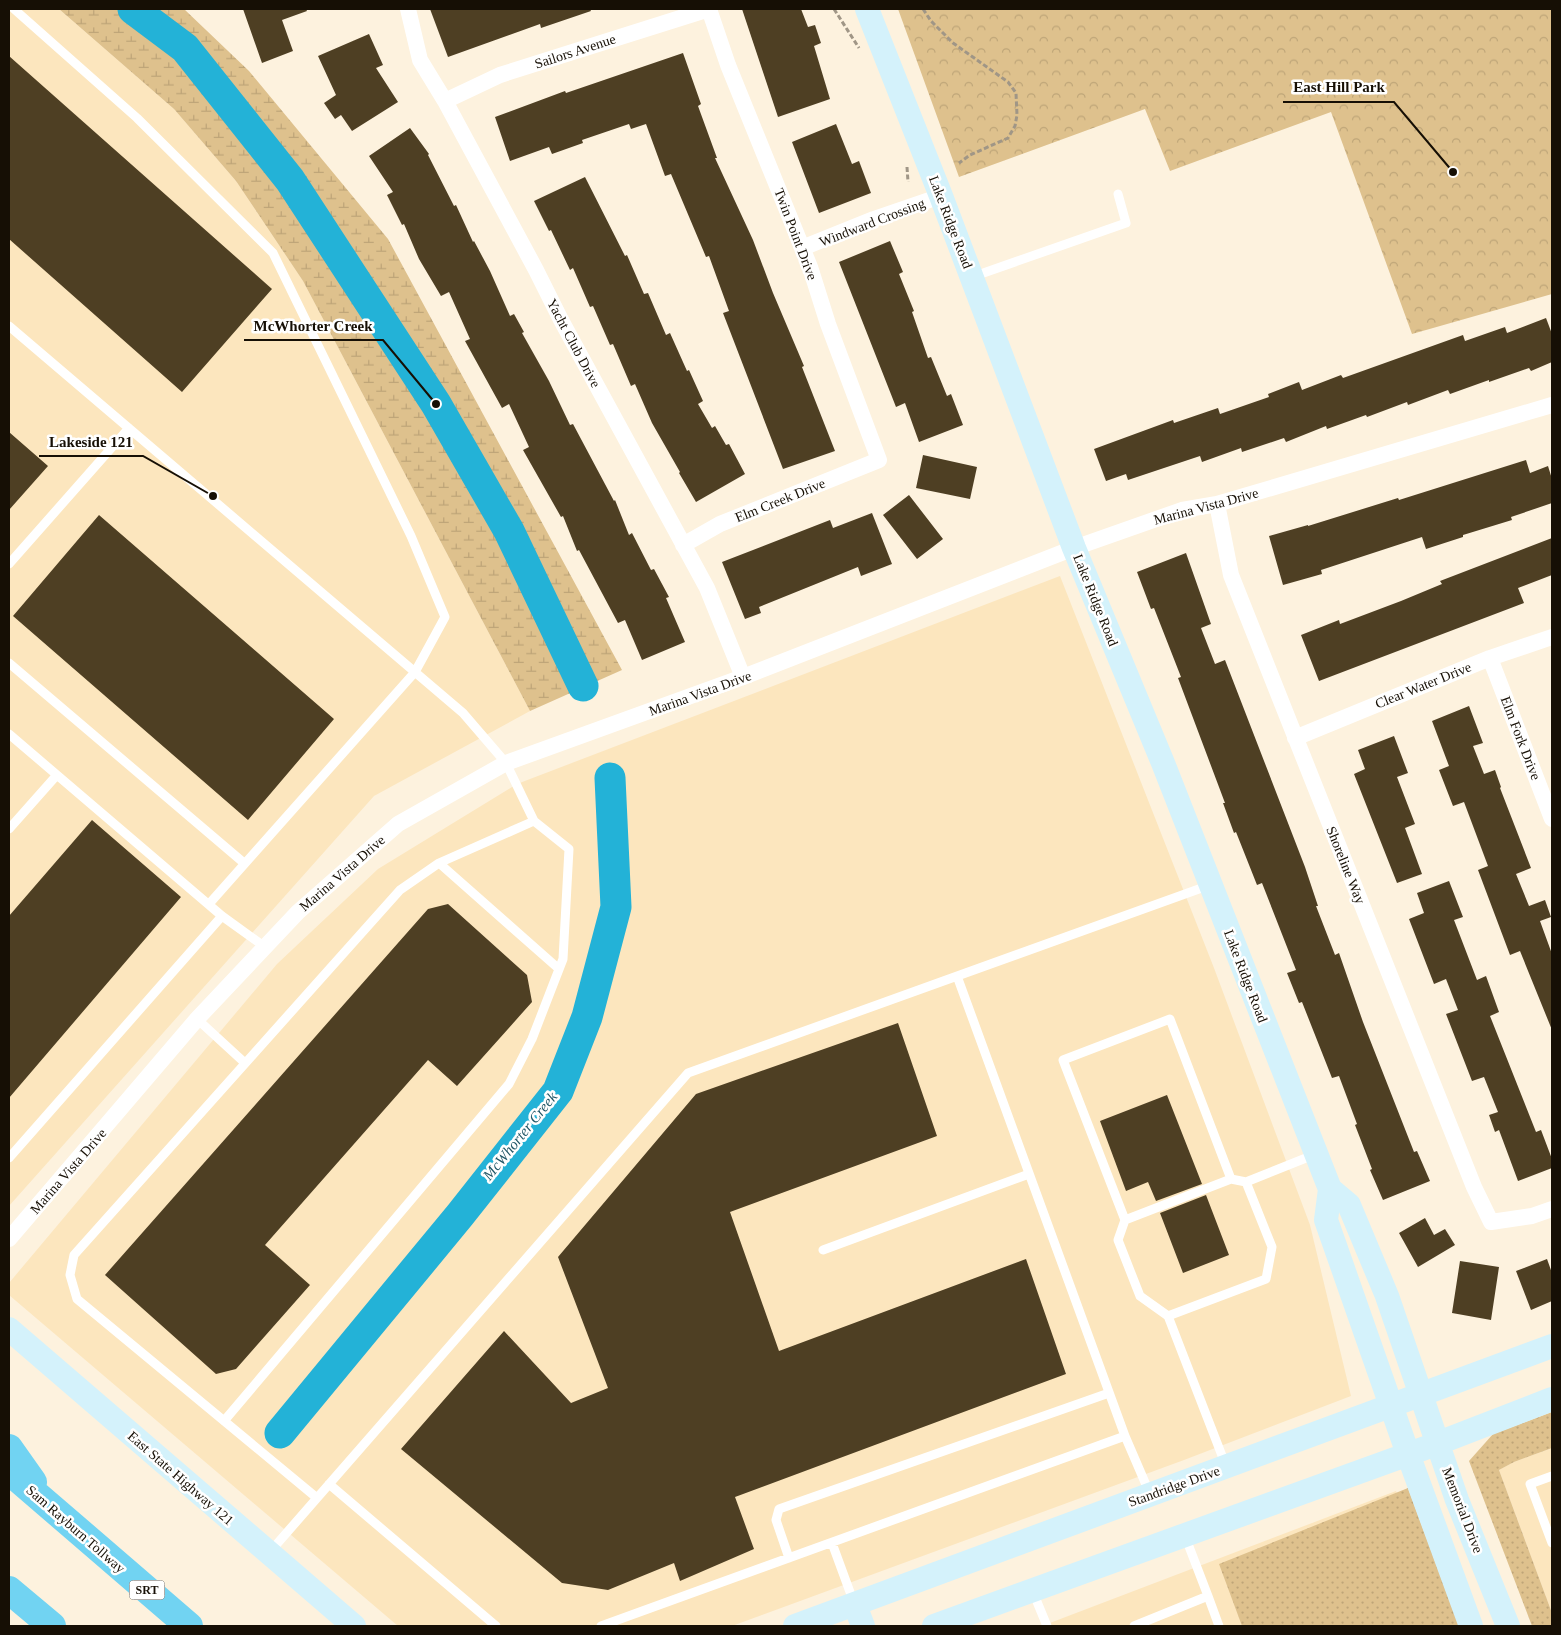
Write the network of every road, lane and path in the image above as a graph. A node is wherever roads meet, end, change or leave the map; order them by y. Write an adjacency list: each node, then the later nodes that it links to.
1 (14, 9): 27 (lane)
2 (408, 9): 8 (street, Yacht Club Drive)
3 (709, 9): 8 (street, Sailors Avenue); 14 (street, Twin Point Drive)
4 (834, 9): 7 (path)
5 (867, 9): 13 (street, Lake Ridge Road)
6 (922, 9): 10 (path)
7 (860, 48)
8 (445, 101): 21 (street, Yacht Club Drive)
9 (904, 159): 11 (path)
10 (959, 164)
11 (908, 182)
12 (1118, 194): 15 (lane)
13 (941, 196): 14 (street, Windward Crossing); 15 (street, Lake Ridge Road)
14 (802, 248): 19 (street, Twin Point Drive)
15 (972, 278): 22 (street, Lake Ridge Road)
16 (9, 326): 18 (lane)
17 (1552, 405): 20 (street, Marina Vista Drive)
18 (128, 428): 23 (lane); 27 (lane)
19 (880, 460): 21 (street, Elm Creek Drive)
20 (1217, 504): 22 (street, Marina Vista Drive); 30 (street, Shoreline Way)
21 (683, 545): 28 (street, Yacht Club Drive)
22 (1074, 548): 28 (street, Marina Vista Drive); 38 (street, Lake Ridge Road)
23 (9, 564)
24 (1552, 637): 25 (street, Clear Water Drive)
25 (1490, 658): 30 (street, Clear Water Drive); 33 (street, Elm Fork Drive)
26 (9, 663): 36 (lane)
27 (415, 672): 31 (lane); 36 (lane)
28 (743, 677): 31 (street, Marina Vista Drive)
29 (9, 734): 32 (lane)
30 (1295, 738): 52 (street, Shoreline Way)
31 (506, 763): 34 (lane); 41 (street, Marina Vista Drive)
32 (56, 776): 35 (lane); 39 (lane)
33 (1552, 819)
34 (534, 821): 37 (lane); 42 (lane)
35 (9, 829)
36 (244, 863): 39 (lane)
37 (439, 863): 42 (lane); 45 (lane)
38 (1210, 884): 43 (lane); 46 (street, Lake Ridge Road)
39 (209, 904): 40 (lane)
40 (222, 916): 41 (lane); 47 (lane)
41 (265, 946): 44 (street, Marina Vista Drive)
42 (560, 969): 63 (lane)
43 (957, 976): 48 (lane); 71 (lane)
44 (197, 1019): 45 (lane); 54 (street, Marina Vista Drive)
45 (245, 1063): 63 (lane)
46 (1316, 1154): 50 (lane); 51 (street, Lake Ridge Road)
47 (9, 1158)
48 (1029, 1174): 55 (lane); 59 (lane)
49 (1231, 1179): 50 (lane); 53 (lane); 53 (lane)
50 (1246, 1182): 56 (lane)
51 (1330, 1189): 60 (street, Lake Ridge Road); 62 (street, Lake Ridge Road)
52 (1552, 1209)
53 (1124, 1220): 56 (lane)
54 (9, 1240)
55 (823, 1250)
56 (1168, 1316): 68 (lane)
57 (9, 1329): 78 (street, East State Highway 121)
58 (1552, 1346): 60 (street, Standridge Drive)
59 (1109, 1393): 64 (lane); 79 (lane)
60 (1421, 1393): 62 (street, Standridge Drive); 65 (street, Memorial Drive)
61 (1552, 1399): 65 (street)
62 (1391, 1404): 67 (street); 68 (street, Standridge Drive)
63 (224, 1421): 73 (lane)
64 (1125, 1436): 72 (lane); 76 (lane)
65 (1437, 1443): 67 (street); 96 (street, Memorial Drive)
66 (9, 1448): 74 (highway)
67 (1408, 1454): 75 (street); 95 (street)
68 (1226, 1466): 72 (street, Standridge Drive)
69 (9, 1471): 74 (highway, Sam Rayburn Tollway / SRT)
70 (1552, 1476): 77 (lane)
71 (329, 1484): 73 (lane); 87 (lane)
72 (1150, 1494): 83 (street, Standridge Drive)
73 (317, 1498): 78 (lane)
74 (51, 1508): 85 (highway, Sam Rayburn Tollway / SRT)
75 (1185, 1536): 81 (street); 82 (lane)
76 (832, 1543): 79 (lane); 83 (lane)
77 (1552, 1543)
78 (269, 1553): 86 (street, East State Highway 121)
79 (789, 1558): 88 (lane)
80 (9, 1590): 84 (highway)
81 (1033, 1591): 91 (street); 92 (lane)
82 (1208, 1596): 93 (lane); 94 (lane)
83 (855, 1604): 89 (street, Standridge Drive); 90 (street)
84 (52, 1626)
85 (190, 1626)
86 (354, 1626)
87 (496, 1626)
88 (601, 1626)
89 (796, 1626)
90 (863, 1626)
91 (934, 1626)
92 (1047, 1626)
93 (1134, 1626)
94 (1219, 1626)
95 (1471, 1626)
96 (1508, 1626)

